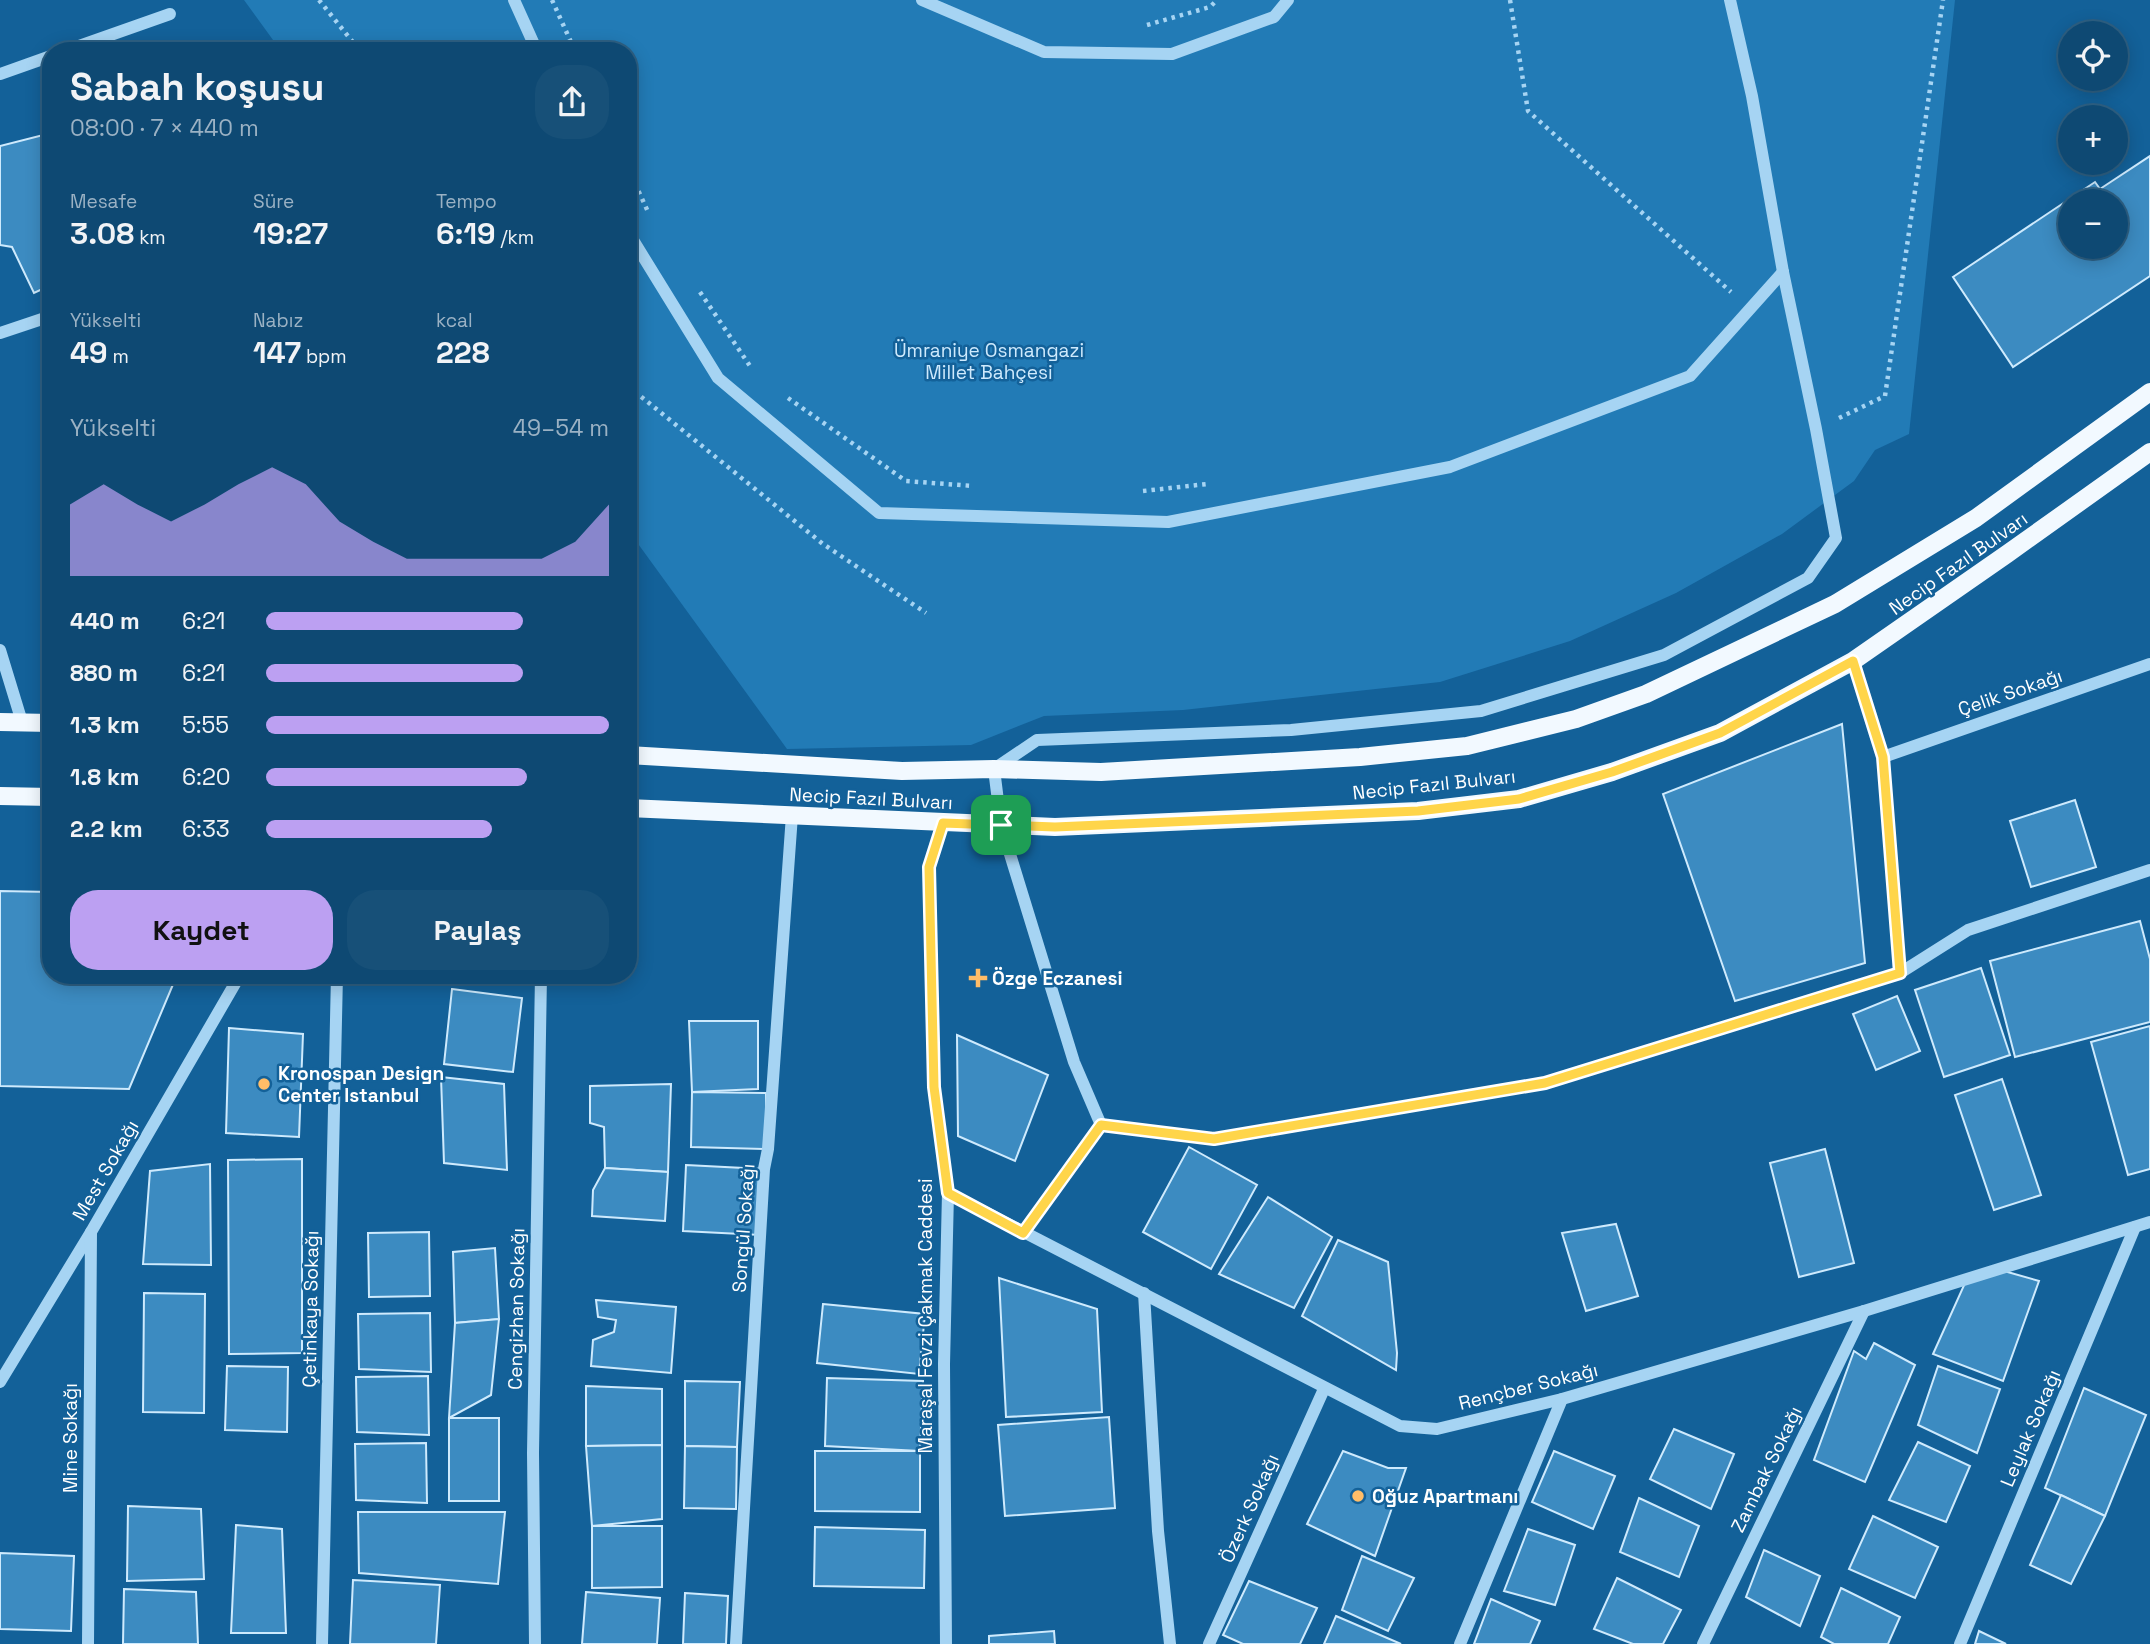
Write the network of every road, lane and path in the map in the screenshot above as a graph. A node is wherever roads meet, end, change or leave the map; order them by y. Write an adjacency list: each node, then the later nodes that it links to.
1 (319, 0): 13 (path)
2 (514, 0): 14 (street)
3 (552, 0): 15 (path)
4 (922, 0): 6 (street)
5 (1217, 0): 11 (path)
6 (1288, 0)
7 (1510, 0): 23 (path)
8 (1730, 0): 21 (street)
9 (1943, 0): 30 (path)
10 (170, 14): 12 (street)
11 (1146, 25)
12 (91, 42)
13 (353, 42)
14 (533, 42)
15 (571, 42)
16 (42, 59): 17 (street)
17 (0, 74)
18 (637, 188): 19 (path)
19 (653, 223)
20 (637, 247): 23 (street)
21 (1783, 272): 23 (street); 30 (street)
22 (698, 289): 26 (path)
23 (1749, 309)
24 (42, 319): 25 (street)
25 (0, 333)
26 (758, 377)
27 (2150, 392): 44 (main road, Necip Fazıl Bulvarı)
28 (637, 393): 35 (path)
29 (780, 393): 33 (path)
30 (1816, 429): 44 (street)
31 (2150, 452): 37 (main road, Necip Fazıl Bulvarı)
32 (1209, 484): 34 (path)
33 (984, 487)
34 (1142, 492)
35 (926, 614)
36 (0, 650): 40 (street)
37 (1853, 661): 43 (street); 50 (main road, Necip Fazıl Bulvarı)
38 (2150, 664): 43 (street, Çelik Sokağı)
39 (0, 722): 40 (main road)
40 (22, 722): 41 (main road)
41 (42, 723)
42 (637, 756): 44 (main road, Necip Fazıl Bulvarı)
43 (1883, 757): 52 (street)
44 (994, 769): 50 (street)
45 (0, 796): 46 (main road)
46 (42, 797)
47 (637, 808): 48 (main road, Necip Fazıl Bulvarı)
48 (792, 816): 49 (main road, Necip Fazıl Bulvarı); 70 (street, Songül Sokağı)
49 (943, 823): 50 (main road, Necip Fazıl Bulvarı); 57 (street, Maraşal Fevzi Çakmak Caddesi)
50 (1001, 825): 56 (street)
51 (2150, 870): 52 (street)
52 (1900, 973): 56 (street)
53 (235, 984): 60 (street, Mest Sokağı)
54 (337, 984): 68 (street, Çetinkaya Sokağı)
55 (541, 984): 69 (street, Cengizhan Sokağı)
56 (1101, 1125): 61 (street)
57 (948, 1193): 61 (street, Rençber Sokağı); 71 (street, Maraşal Fevzi Çakmak Caddesi)
58 (2150, 1223): 59 (street, Rençber Sokağı)
59 (2135, 1227): 63 (street, Rençber Sokağı); 76 (street, Leylak Sokağı)
60 (91, 1232): 64 (street, Mest Sokağı); 67 (street, Mine Sokağı)
61 (1023, 1233): 62 (street, Rençber Sokağı)
62 (1144, 1293): 65 (street, Rençber Sokağı); 72 (street)
63 (1864, 1311): 66 (street, Rençber Sokağı); 75 (street, Zambak Sokağı)
64 (0, 1382)
65 (1324, 1388): 66 (street, Rençber Sokağı); 73 (street, Özerk Sokağı)
66 (1562, 1399): 74 (street)
67 (88, 1644)
68 (322, 1644)
69 (535, 1644)
70 (736, 1644)
71 (946, 1644)
72 (1170, 1644)
73 (1209, 1644)
74 (1460, 1644)
75 (1703, 1644)
76 (1960, 1644)

